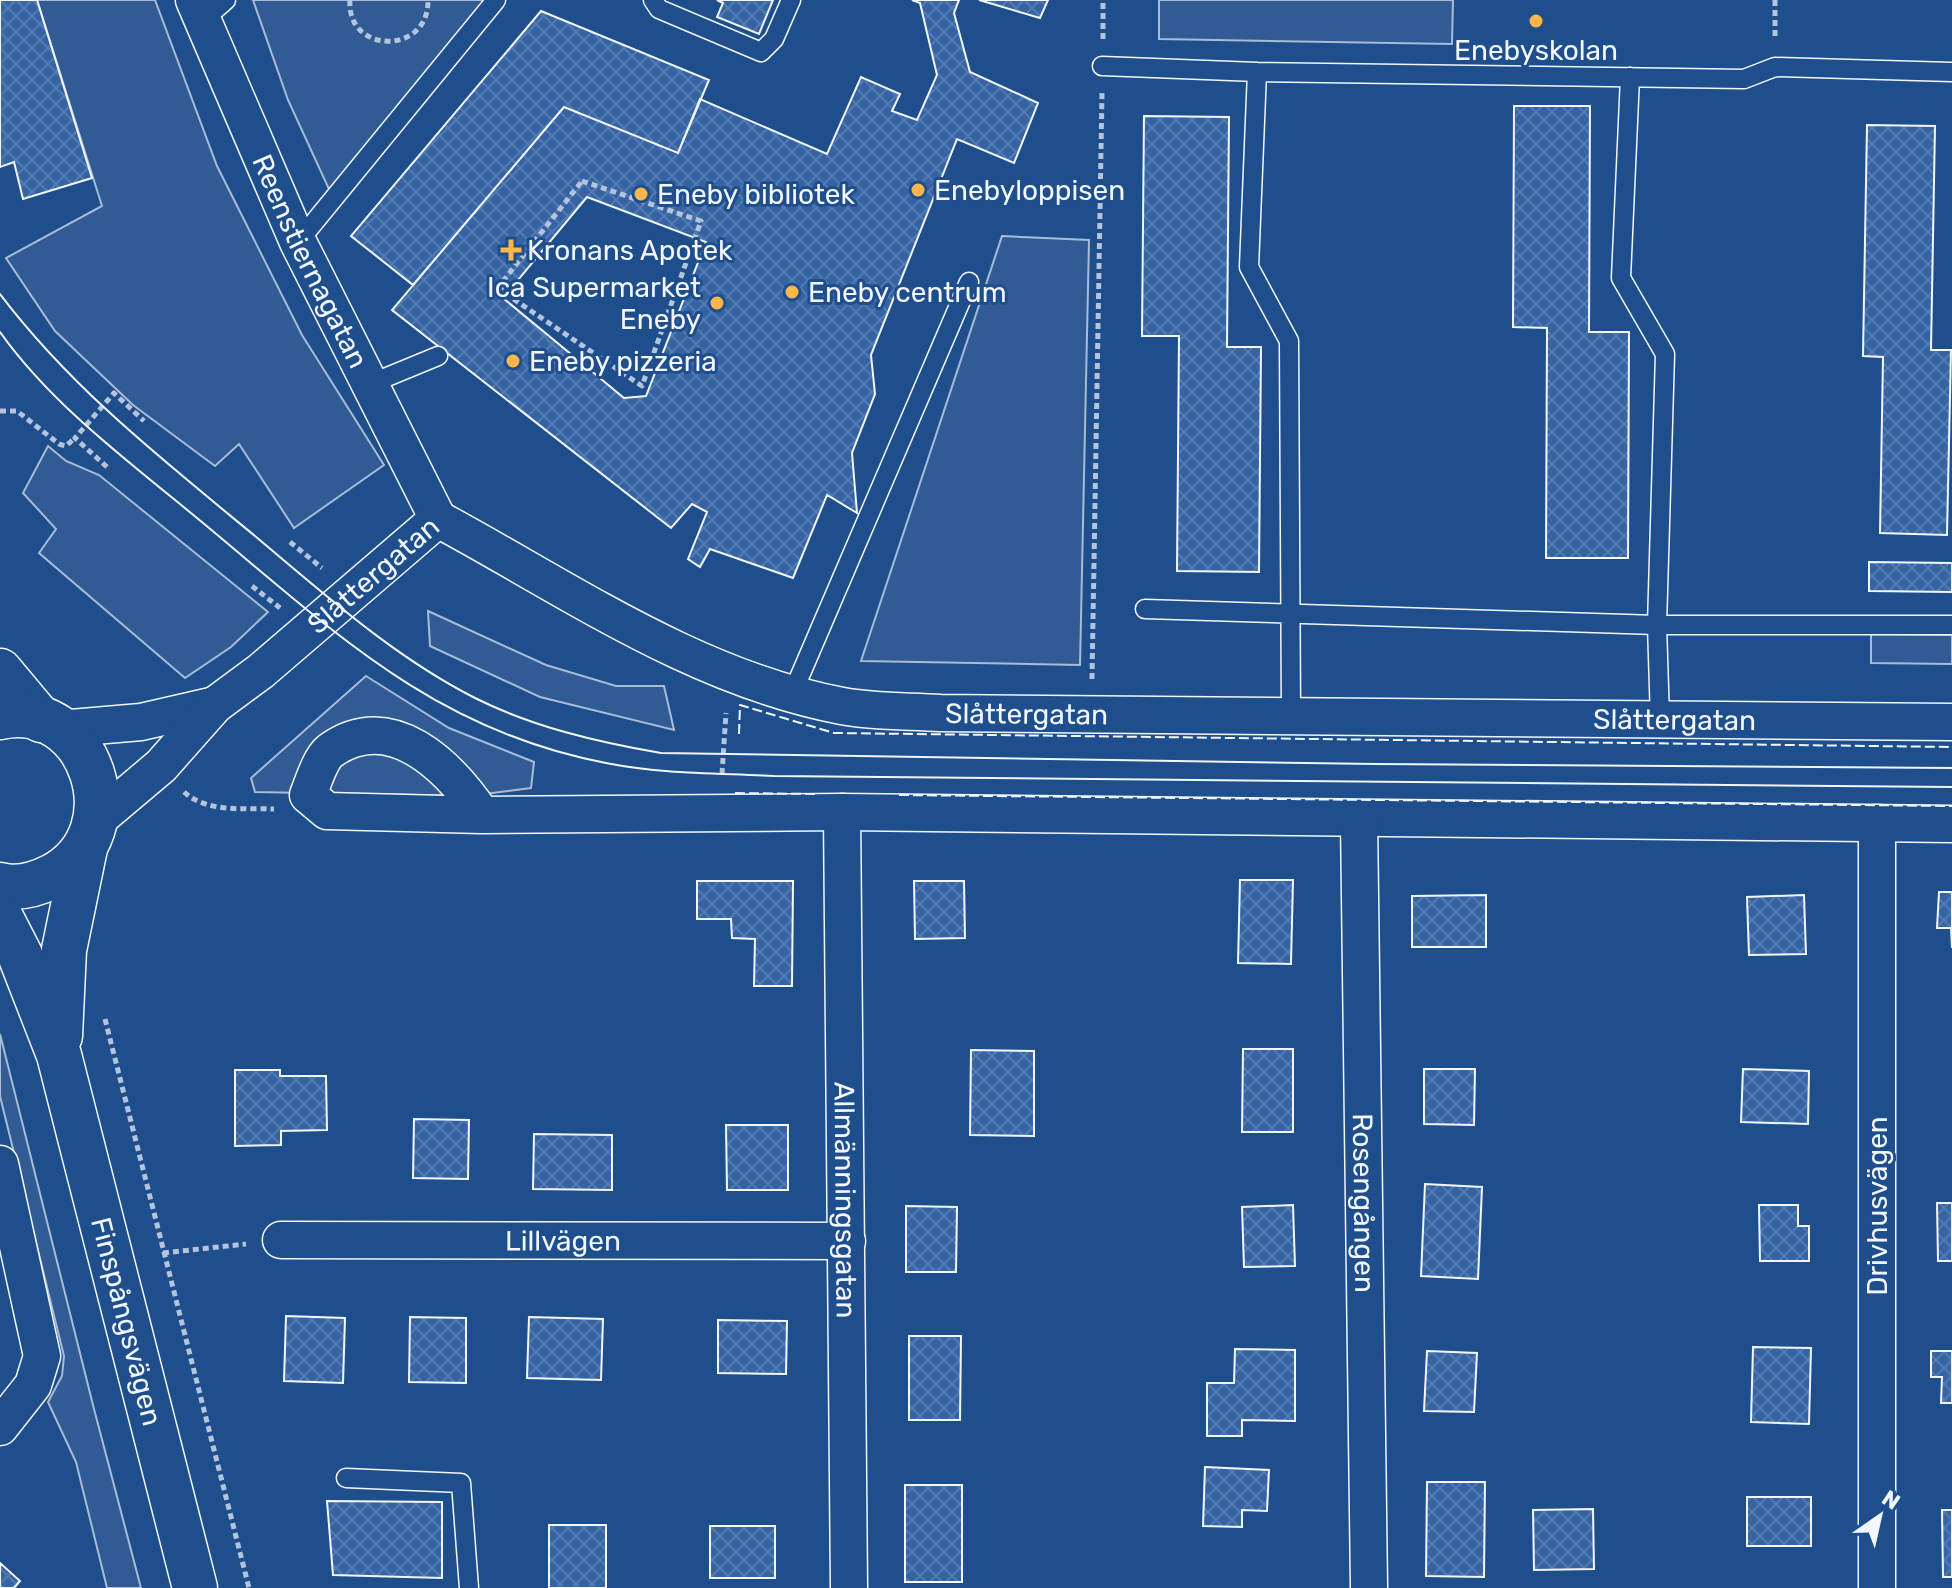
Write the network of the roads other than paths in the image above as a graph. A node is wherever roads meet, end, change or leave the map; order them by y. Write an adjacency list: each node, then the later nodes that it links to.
1 (496, 0): 9 (lane)
2 (653, 0): 3 (lane)
3 (791, 0)
4 (207, 7): 9 (street, Reenstiernagatan)
5 (1102, 66): 6 (lane)
6 (1257, 72): 8 (lane); 15 (lane)
7 (1952, 72): 8 (lane)
8 (1630, 77): 16 (lane)
9 (298, 242): 12 (street, Reenstiernagatan)
10 (969, 282): 19 (lane)
11 (438, 356): 12 (lane)
12 (370, 384): 13 (street, Reenstiernagatan)
13 (438, 519): 19 (street, Slåttergatan); 20 (street, Slåttergatan)
14 (1145, 609): 15 (lane)
15 (1288, 614): 16 (lane); 21 (lane)
16 (1657, 625): 17 (lane); 22 (lane)
17 (1952, 625)
18 (0, 671): 23 (main road)
19 (793, 692): 21 (street, Slåttergatan)
20 (215, 705): 23 (street, Slåttergatan); 30 (street, Slåttergatan)
21 (1291, 716): 22 (street, Slåttergatan)
22 (1660, 720): 24 (street, Slåttergatan)
23 (33, 722): 30 (main road, Finspångsvägen)
24 (1952, 722)
25 (842, 812): 26 (street); 27 (street); 36 (street, Allmänningsgatan)
26 (482, 815): 26 (street)
27 (1359, 819): 28 (street); 42 (street, Rosengången)
28 (1877, 823): 29 (street); 43 (street, Drivhusvägen)
29 (1952, 824)
30 (91, 834): 31 (main road); 33 (main road, Finspångsvägen)
31 (0, 885)
32 (0, 916): 33 (main road, Finspångsvägen)
33 (59, 1055): 39 (main road, Finspångsvägen)
34 (0, 1164): 37 (street)
35 (281, 1240): 36 (street, Lillvägen)
36 (847, 1241): 41 (street, Allmänningsgatan)
37 (0, 1427)
38 (346, 1478): 40 (lane)
39 (195, 1588)
40 (469, 1588)
41 (849, 1588)
42 (1369, 1588)
43 (1877, 1588)

